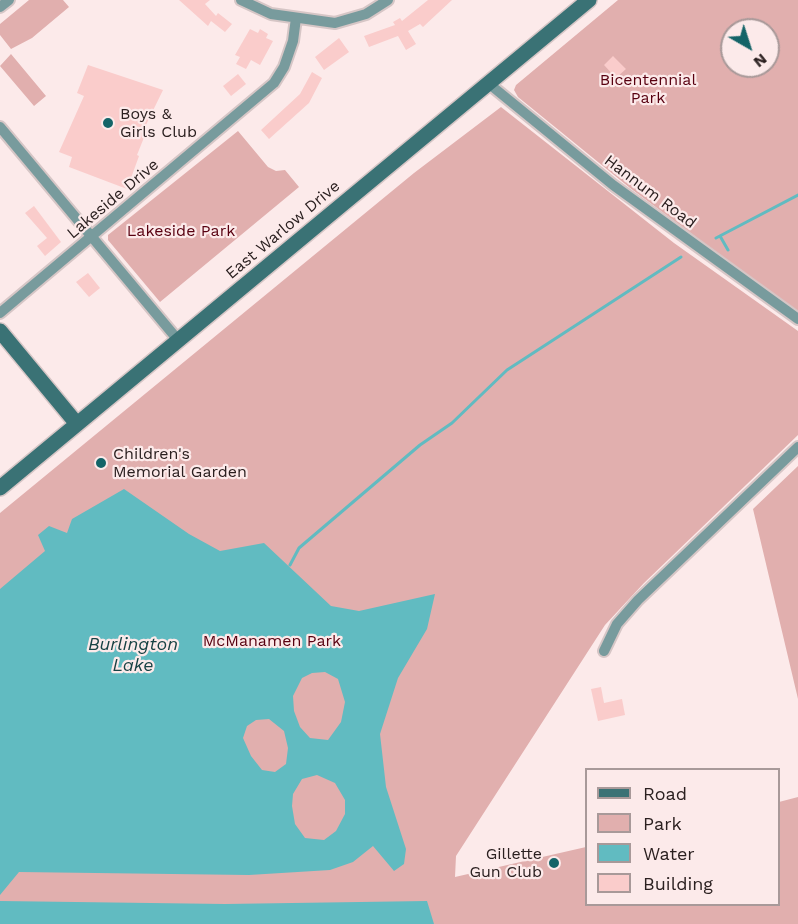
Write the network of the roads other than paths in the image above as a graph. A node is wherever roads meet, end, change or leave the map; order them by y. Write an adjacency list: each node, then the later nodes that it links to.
1 (9, 0): 5 (street)
2 (241, 0): 6 (street)
3 (388, 0): 6 (street)
4 (589, 0): 7 (street, East Warlow Drive)
5 (0, 7)
6 (296, 18): 9 (street, Lakeside Drive)
7 (488, 84): 11 (street, Hannum Road); 13 (street, East Warlow Drive)
8 (0, 127): 9 (street)
9 (92, 237): 10 (street, Lakeside Drive); 13 (street)
10 (0, 314)
11 (798, 319)
12 (0, 331): 14 (street)
13 (178, 340): 14 (street, East Warlow Drive)
14 (77, 424): 16 (street, East Warlow Drive)
15 (798, 447): 17 (street)
16 (0, 488)
17 (604, 651)

